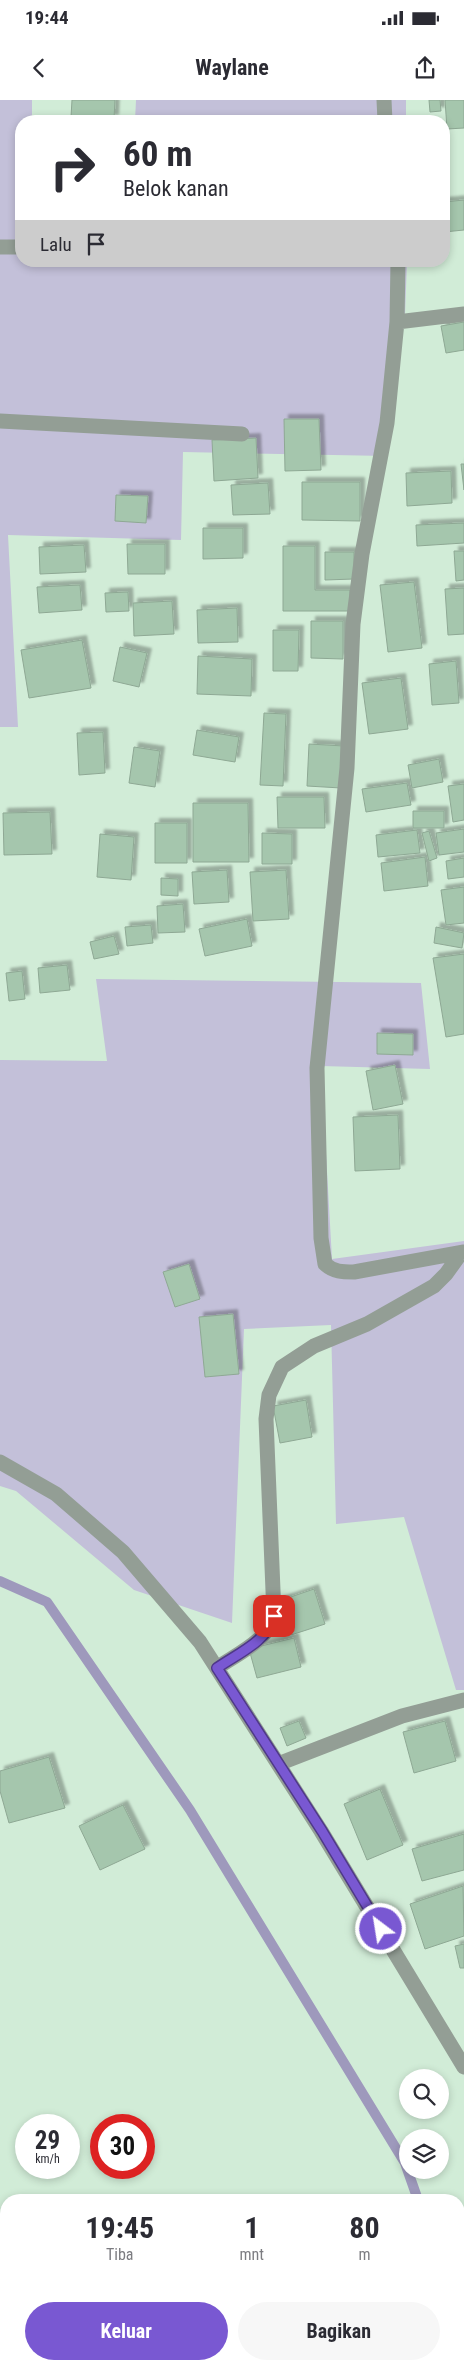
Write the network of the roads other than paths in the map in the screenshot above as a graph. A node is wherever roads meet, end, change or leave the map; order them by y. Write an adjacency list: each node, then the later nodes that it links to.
1 (384, 100): 2 (street)
2 (385, 115)
3 (0, 247): 4 (street)
4 (15, 247)
5 (398, 267): 7 (street)
6 (464, 314): 7 (street)
7 (397, 322): 10 (street)
8 (0, 421): 9 (street)
9 (242, 434)
10 (462, 1252): 12 (street)
11 (0, 1462): 12 (street)
12 (217, 1668): 14 (street)
13 (464, 1700): 14 (street)
14 (278, 1764): 15 (street)
15 (464, 2067)

